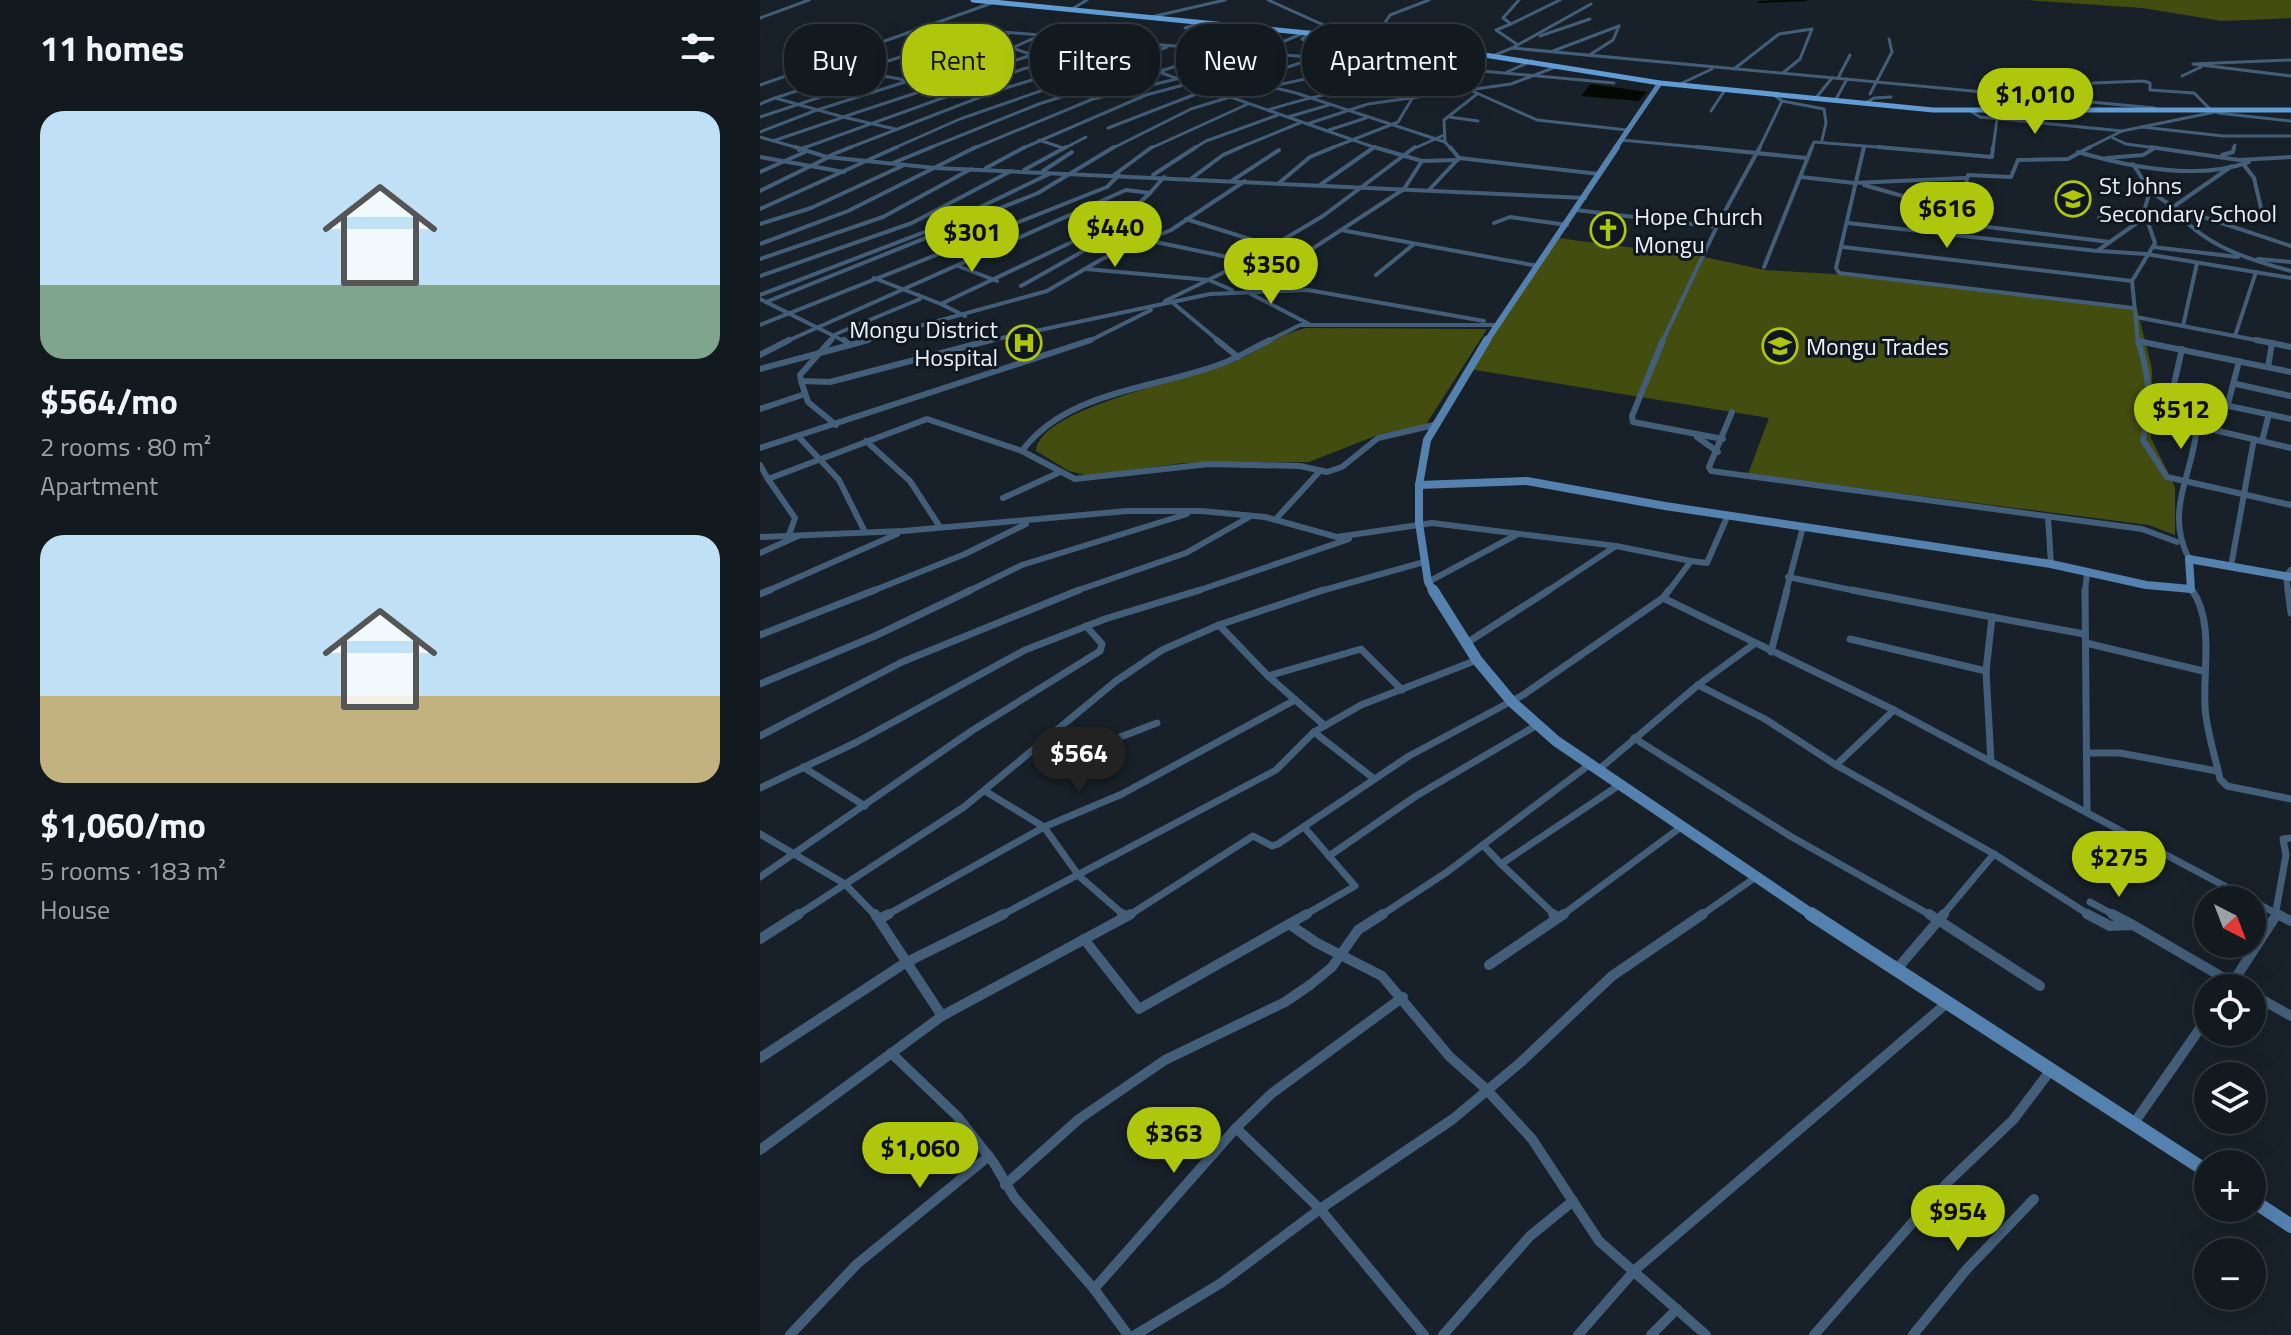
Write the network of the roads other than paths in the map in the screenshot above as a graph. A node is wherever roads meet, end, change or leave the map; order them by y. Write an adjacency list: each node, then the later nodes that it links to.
1 (809, 0): 15 (street)
2 (973, 0): 9 (main road)
3 (1087, 0): 12 (street)
4 (1225, 0): 14 (street)
5 (1268, 0): 19 (street)
6 (1429, 0): 20 (street)
7 (1519, 0): 21 (street)
8 (1560, 0): 21 (street)
9 (995, 2): 10 (main road); 25 (street)
10 (1014, 2): 12 (main road)
11 (1591, 4): 13 (street)
12 (1072, 9): 14 (main road)
13 (1577, 10): 22 (street); 24 (street)
14 (1151, 17): 17 (main road)
15 (760, 18)
16 (1590, 19): 22 (street)
17 (1204, 22): 18 (street); 23 (main road)
18 (1198, 24)
19 (1317, 24)
20 (1383, 24)
21 (1511, 24): 27 (street)
22 (1573, 24): 24 (street)
23 (1302, 31)
24 (1538, 37): 27 (street)
25 (886, 38)
26 (1889, 39): 60 (street)
27 (1518, 45): 31 (street)
28 (1160, 46): 29 (street)
29 (1167, 47): 30 (street); 32 (street)
30 (1176, 48)
31 (1512, 48): 33 (street); 35 (street)
32 (1160, 50)
33 (1551, 51): 36 (street); 36 (street)
34 (1485, 54): 35 (main road)
35 (1493, 55): 38 (street); 40 (main road)
36 (1590, 55): 45 (street)
37 (1850, 55): 56 (street)
38 (1485, 58)
39 (2291, 60): 43 (street)
40 (1532, 61): 42 (main road); 49 (street)
41 (1176, 66): 47 (street)
42 (1558, 66): 52 (street); 63 (main road)
43 (2203, 66): 53 (street); 54 (street)
44 (1030, 67): 122 (street)
45 (1714, 68): 46 (street); 66 (street)
46 (1734, 69): 50 (street); 50 (street)
47 (1161, 71): 55 (street)
48 (1485, 71): 49 (street)
49 (1505, 73): 52 (street)
50 (1782, 73): 56 (street)
51 (784, 76): 65 (street)
52 (1533, 76): 62 (street); 69 (street)
53 (2182, 76)
54 (2291, 76)
55 (1176, 77)
56 (1835, 78): 58 (street); 91 (street)
57 (1176, 79): 172 (street)
58 (1847, 79): 60 (street); 94 (street)
59 (1030, 82): 110 (street)
60 (1877, 82): 73 (street); 74 (street)
61 (2037, 82): 74 (street)
62 (1614, 83)
63 (1660, 83): 66 (main road); 132 (main road)
64 (902, 84): 101 (street)
65 (760, 85)
66 (1678, 85): 71 (main road)
67 (2014, 85): 74 (street)
68 (1176, 87): 138 (street)
69 (1485, 88)
70 (2091, 89): 92 (street); 95 (street); 107 (street)
71 (1725, 90): 76 (main road); 105 (street)
72 (1286, 92): 90 (street)
73 (1870, 94)
74 (2034, 94): 92 (street)
75 (784, 95): 89 (street)
76 (1774, 95): 91 (main road); 93 (street)
77 (823, 96): 99 (street)
78 (905, 96): 113 (street)
79 (1030, 96): 119 (street)
80 (1065, 96): 166 (street)
81 (1188, 96): 127 (street)
82 (1229, 96): 97 (street); 181 (street)
83 (1316, 96): 90 (street)
84 (1421, 96): 87 (street)
85 (1475, 96): 115 (street)
86 (1482, 96): 132 (street)
87 (1413, 97): 103 (street); 124 (street)
88 (1891, 97): 98 (street)
89 (775, 98): 96 (street); 99 (street)
90 (1308, 98): 100 (street); 102 (street)
91 (1815, 99): 94 (main road)
92 (2064, 100): 95 (street); 109 (street)
93 (1782, 101): 139 (street); 153 (street)
94 (1835, 101): 98 (main road)
95 (2102, 103): 106 (street)
96 (760, 104)
97 (1248, 104): 102 (street); 183 (street)
98 (1864, 104): 108 (main road)
99 (795, 105): 101 (street); 112 (street)
100 (1331, 105): 103 (street); 114 (street)
101 (817, 110): 113 (street); 134 (street)
102 (1266, 110): 111 (street)
103 (1346, 110): 116 (street); 123 (street)
104 (2291, 110): 107 (main road)
105 (1711, 111)
106 (2173, 111): 107 (main road); 109 (main road)
107 (2218, 111): 118 (street); 126 (street)
108 (1972, 112): 109 (main road); 117 (street)
109 (2060, 112)
110 (937, 114): 119 (street); 128 (street)
111 (1281, 114): 114 (street); 184 (street)
112 (760, 117)
113 (843, 117): 122 (street); 140 (street)
114 (1288, 117): 123 (street)
115 (1449, 117): 120 (street); 131 (street)
116 (1366, 118): 124 (street); 130 (street)
117 (1997, 119): 129 (street); 139 (street)
118 (2267, 119): 121 (street); 125 (street)
119 (959, 120): 164 (street)
120 (1478, 121)
121 (2291, 121)
122 (868, 123): 128 (street); 149 (street)
123 (1305, 123): 130 (street); 187 (street)
124 (1391, 126): 136 (street); 141 (street)
125 (2271, 126)
126 (2141, 127): 129 (street); 133 (street)
127 (1108, 128)
128 (896, 130): 156 (street)
129 (2122, 131): 137 (street)
130 (1325, 132): 141 (street)
131 (1444, 135): 136 (street); 142 (street)
132 (1624, 135): 153 (street); 182 (main road)
133 (2291, 136)
134 (760, 137): 140 (street)
135 (1086, 137): 146 (street)
136 (1435, 138): 142 (street); 157 (street)
137 (2113, 138): 148 (street); 152 (street)
138 (1039, 140): 146 (street); 174 (street)
139 (1822, 140): 159 (street)
140 (773, 142): 144 (street)
141 (1354, 142): 147 (street); 191 (street)
142 (1445, 142): 160 (street)
143 (2235, 145): 154 (street)
144 (787, 146): 149 (street); 155 (street)
145 (1864, 147): 192 (street)
146 (1062, 148): 176 (street); 179 (street)
147 (1373, 148): 157 (street); 193 (street)
148 (2153, 149): 154 (street); 161 (street)
149 (799, 150): 151 (street)
150 (1279, 150): 189 (street)
151 (805, 152): 156 (street); 162 (street)
152 (2078, 152): 161 (street); 188 (street)
153 (1756, 153): 159 (street); 213 (street)
154 (2214, 154): 163 (street)
155 (760, 156): 162 (street)
156 (828, 157): 164 (street); 170 (street)
157 (1401, 157): 165 (street); 194 (street)
158 (2291, 157): 163 (street)
159 (1806, 158): 186 (street)
160 (1459, 159): 165 (street); 182 (street); 196 (street)
161 (2098, 159): 167 (street)
162 (787, 160): 170 (street); 177 (street)
163 (2251, 160): 169 (street)
164 (860, 161): 166 (street); 178 (street)
165 (1422, 161): 195 (street)
166 (891, 164): 168 (street)
167 (2133, 164): 171 (street); 198 (street)
168 (903, 165): 172 (street); 211 (street)
169 (2244, 165): 171 (street); 208 (street)
170 (811, 166): 178 (street); 197 (street)
171 (2232, 166): 201 (street)
172 (935, 168): 173 (street); 218 (street)
173 (973, 168): 174 (street); 227 (street)
174 (986, 168): 175 (street)
175 (1011, 171): 176 (street); 238 (street)
176 (1022, 171): 179 (street)
177 (760, 172)
178 (845, 172): 202 (street)
179 (1042, 172): 180 (street)
180 (1051, 173): 181 (street); 249 (street)
181 (1068, 173): 183 (street); 249 (street)
182 (1599, 174): 200 (main road)
183 (1116, 175): 184 (street); 239 (street)
184 (1152, 176): 185 (street)
185 (1164, 177): 187 (street); 199 (street)
186 (1801, 177): 192 (street); 233 (street)
187 (1192, 178): 189 (street)
188 (1965, 178): 192 (street); 206 (street)
189 (1233, 180): 190 (street)
190 (1245, 181): 191 (street); 205 (street)
191 (1279, 183): 193 (street)
192 (1854, 183): 206 (street); 210 (street)
193 (1320, 185): 194 (street)
194 (1364, 186): 195 (street); 220 (street)
195 (1404, 189): 196 (street); 214 (street)
196 (1429, 190): 200 (street)
197 (760, 191)
198 (2150, 191): 201 (street); 207 (street)
199 (1150, 193): 215 (street); 231 (street)
200 (1585, 198): 203 (main road)
201 (2173, 207): 221 (street); 226 (street)
202 (760, 209)
203 (1576, 210): 212 (main road); 213 (street)
204 (2099, 218): 207 (street)
205 (1186, 219): 216 (street); 220 (street)
206 (1961, 220): 217 (street)
207 (2142, 220): 217 (street); 223 (street)
208 (2264, 221)
209 (1494, 223): 212 (street)
210 (1848, 223): 222 (street); 224 (street)
211 (760, 224)
212 (1567, 225): 232 (main road)
213 (1717, 227): 291 (street)
214 (1341, 230): 219 (street); 247 (street)
215 (1109, 232): 242 (street); 244 (street)
216 (1148, 240): 228 (street); 234 (street)
217 (2110, 242): 224 (street)
218 (760, 244)
219 (1414, 244): 232 (street); 237 (street)
220 (1272, 246): 228 (street)
221 (2291, 246)
222 (1843, 247): 243 (street); 253 (street)
223 (2153, 247): 225 (street); 226 (street)
224 (2097, 251): 225 (street)
225 (2146, 254): 230 (street); 243 (street)
226 (2245, 258): 229 (street); 235 (street)
227 (760, 259)
228 (1247, 261): 241 (street)
229 (2291, 262)
230 (2197, 263): 236 (street); 261 (street)
231 (957, 265): 242 (street); 245 (street)
232 (1538, 266): 259 (main road)
233 (1764, 267)
234 (1086, 269): 241 (street); 255 (street)
235 (2291, 271)
236 (2256, 272): 240 (street); 263 (street)
237 (1376, 275)
238 (760, 276)
239 (874, 278): 245 (street); 254 (street)
240 (2291, 278)
241 (1209, 280): 246 (street); 252 (street)
242 (997, 281): 251 (street)
243 (2132, 281): 253 (street)
244 (1021, 286)
245 (899, 290): 248 (street); 260 (street)
246 (1236, 292): 247 (street); 250 (street)
247 (1247, 293): 257 (street); 259 (street)
248 (920, 299): 251 (street); 262 (street)
249 (761, 300): 254 (street)
250 (1173, 303): 252 (street); 271 (street)
251 (941, 304): 255 (street)
252 (1159, 306): 276 (street); 288 (street)
253 (2133, 308): 256 (street)
254 (788, 312): 258 (street); 260 (street)
255 (965, 316): 266 (street)
256 (2136, 317): 261 (street); 264 (street)
257 (1309, 324): 259 (street); 271 (street)
258 (760, 325)
259 (1494, 325): 289 (main road)
260 (815, 326): 262 (street); 270 (street)
261 (2183, 326): 263 (street)
262 (836, 334): 266 (street); 269 (street)
263 (2235, 336): 265 (street)
264 (2138, 341): 268 (street); 278 (street)
265 (2272, 343): 267 (street); 273 (street)
266 (850, 345): 269 (street)
267 (2291, 347)
268 (2182, 349): 272 (street); 279 (street)
269 (817, 354): 274 (street); 276 (street)
270 (760, 355)
271 (1238, 357): 298 (street)
272 (2239, 361): 273 (street); 277 (street)
273 (2268, 367): 275 (street)
274 (760, 369)
275 (2291, 372)
276 (801, 381): 280 (street)
277 (2236, 384): 281 (street); 282 (street)
278 (2147, 389): 279 (street); 286 (street)
279 (2172, 393): 282 (street)
280 (802, 395): 283 (street); 288 (street)
281 (2291, 396)
282 (2228, 404): 285 (street)
283 (760, 409)
284 (1732, 412): 293 (street)
285 (2269, 414): 287 (street); 294 (street)
286 (2150, 415): 290 (street); 305 (street)
287 (2291, 419)
288 (836, 425): 292 (street)
289 (1434, 425): 302 (street); 306 (main road)
290 (2197, 426): 294 (street); 305 (street)
291 (1695, 435): 293 (street); 299 (street)
292 (798, 436): 296 (street); 300 (street)
293 (1723, 439): 299 (street)
294 (2258, 440): 297 (street); 307 (street)
295 (866, 441): 298 (street); 300 (street); 317 (street)
296 (760, 448)
297 (2291, 448)
298 (1022, 451): 303 (street)
299 (1718, 452): 313 (street)
300 (821, 460): 304 (street); 320 (street)
301 (760, 465): 304 (street)
302 (1319, 472): 303 (street); 314 (street)
303 (1058, 473): 308 (street)
304 (768, 479): 322 (street)
305 (2185, 482): 307 (street); 326 (street)
306 (1419, 485): 312 (main road); 316 (main road)
307 (2241, 495): 309 (street); 333 (street)
308 (1003, 498)
309 (2291, 505)
310 (1201, 511): 311 (street); 315 (street); 355 (street)
311 (1253, 515): 314 (street); 366 (street)
312 (1728, 515): 318 (main road); 330 (street)
313 (2048, 517): 326 (street); 332 (street)
314 (1275, 520): 324 (street)
315 (1032, 521): 317 (street); 345 (street)
316 (1419, 523): 321 (street); 324 (street); 331 (main road)
317 (940, 527): 319 (street)
318 (1803, 527): 332 (main road); 336 (street)
319 (903, 531): 320 (street); 339 (street)
320 (865, 532): 323 (street)
321 (1518, 534): 327 (street); 337 (street)
322 (789, 535): 323 (street); 325 (street)
323 (802, 535): 328 (street)
324 (1358, 535): 344 (street)
325 (760, 537)
326 (2177, 542): 329 (street)
327 (1616, 546): 330 (street); 348 (street)
328 (760, 553)
329 (2189, 559): 333 (main road); 338 (main road)
330 (1691, 561): 340 (street)
331 (1424, 562): 337 (main road); 343 (street)
332 (2051, 564): 334 (main road)
333 (2231, 566): 335 (main road)
334 (2087, 573): 338 (main road); 347 (street)
335 (2289, 574): 341 (street)
336 (1788, 577): 342 (street); 350 (street)
337 (1428, 582): 348 (main road)
338 (2191, 589): 353 (street)
339 (760, 594)
340 (1663, 598): 349 (street); 359 (street)
341 (2291, 613)
342 (1992, 617): 347 (street); 352 (street)
343 (1219, 625): 354 (street); 365 (street)
344 (1086, 626): 371 (street); 379 (street)
345 (760, 635)
346 (1850, 639): 352 (street)
347 (2085, 639): 353 (street); 368 (street)
348 (1465, 644): 351 (main road)
349 (1754, 644): 350 (street); 356 (street)
350 (1771, 652): 360 (street)
351 (1477, 660): 357 (street); 359 (main road)
352 (1986, 671): 369 (street)
353 (2203, 671): 373 (street)
354 (1268, 676): 357 (street); 358 (street)
355 (760, 684)
356 (1698, 685): 367 (street); 370 (street)
357 (1402, 690): 362 (street)
358 (1295, 700): 362 (street); 381 (street)
359 (1512, 702): 363 (main road); 374 (street)
360 (1894, 710): 369 (street); 370 (street)
361 (1157, 723): 365 (street)
362 (1324, 725): 364 (street)
363 (1537, 725): 372 (main road); 388 (street)
364 (1314, 732): 374 (street); 391 (street)
365 (1056, 733): 377 (street)
366 (760, 736)
367 (1634, 738): 372 (street); 400 (street)
368 (2090, 753): 373 (street); 380 (street)
369 (1991, 762): 380 (street)
370 (1836, 765): 387 (street)
371 (803, 767): 376 (street); 379 (street)
372 (1593, 768): 375 (main road); 386 (street)
373 (2217, 771): 378 (street)
374 (1373, 778): 382 (street)
375 (1618, 786): 383 (main road); 390 (street)
376 (760, 788)
377 (985, 791): 381 (street); 394 (street)
378 (2291, 799)
379 (865, 806): 389 (street)
380 (2087, 811): 396 (street)
381 (1044, 827): 391 (street); 398 (street)
382 (1304, 827): 388 (street); 397 (street)
383 (1681, 827): 393 (main road); 399 (street)
384 (760, 834): 389 (street)
385 (2291, 838): 396 (street)
386 (1483, 845): 390 (street); 406 (street)
387 (1994, 854): 400 (street); 403 (street)
388 (1329, 856): 402 (street)
389 (791, 857): 392 (street); 394 (street)
390 (1501, 864): 399 (street)
391 (1079, 876): 397 (street); 407 (street)
392 (760, 877)
393 (1756, 877): 409 (main road); 422 (street)
394 (846, 885): 398 (street); 404 (street)
395 (2090, 902): 403 (street)
396 (2277, 913): 401 (street); 411 (street)
397 (1126, 917): 405 (street)
398 (881, 918): 407 (street)
399 (1558, 918): 408 (street)
400 (1938, 919): 409 (street); 412 (street)
401 (2291, 921)
402 (1289, 924): 405 (street); 406 (street)
403 (2133, 925): 410 (street)
404 (760, 939)
405 (1084, 939): 416 (street)
406 (1340, 955): 413 (street); 428 (street)
407 (905, 963): 416 (street); 420 (street)
408 (1489, 965)
409 (1896, 970): 415 (main road)
410 (2214, 974)
411 (2241, 974)
412 (2040, 986)
413 (1403, 997): 422 (street); 424 (street)
414 (2266, 1002): 417 (street)
415 (1947, 1003): 421 (main road); 434 (street)
416 (942, 1016): 419 (street)
417 (2291, 1016)
418 (2194, 1037): 423 (street)
419 (891, 1053): 425 (street); 426 (street)
420 (760, 1058)
421 (2050, 1071): 423 (main road); 445 (street)
422 (1485, 1088): 430 (street); 431 (street)
423 (2133, 1124): 427 (main road)
424 (1236, 1128): 431 (street); 435 (street)
425 (760, 1150)
426 (989, 1156): 428 (street); 437 (street)
427 (2194, 1163)
428 (1005, 1185): 435 (street)
429 (2034, 1199): 446 (street)
430 (1573, 1201): 434 (street); 441 (street)
431 (1320, 1209): 439 (street); 440 (street)
432 (2266, 1209): 433 (main road)
433 (2291, 1226)
434 (1635, 1270): 436 (street); 442 (street)
435 (1094, 1289): 438 (street)
436 (1677, 1309): 443 (street); 444 (street)
437 (790, 1335)
438 (1128, 1335)
439 (1135, 1335)
440 (1424, 1335)
441 (1443, 1335)
442 (1578, 1335)
443 (1651, 1335)
444 (1706, 1335)
445 (1814, 1335)
446 (1913, 1335)

